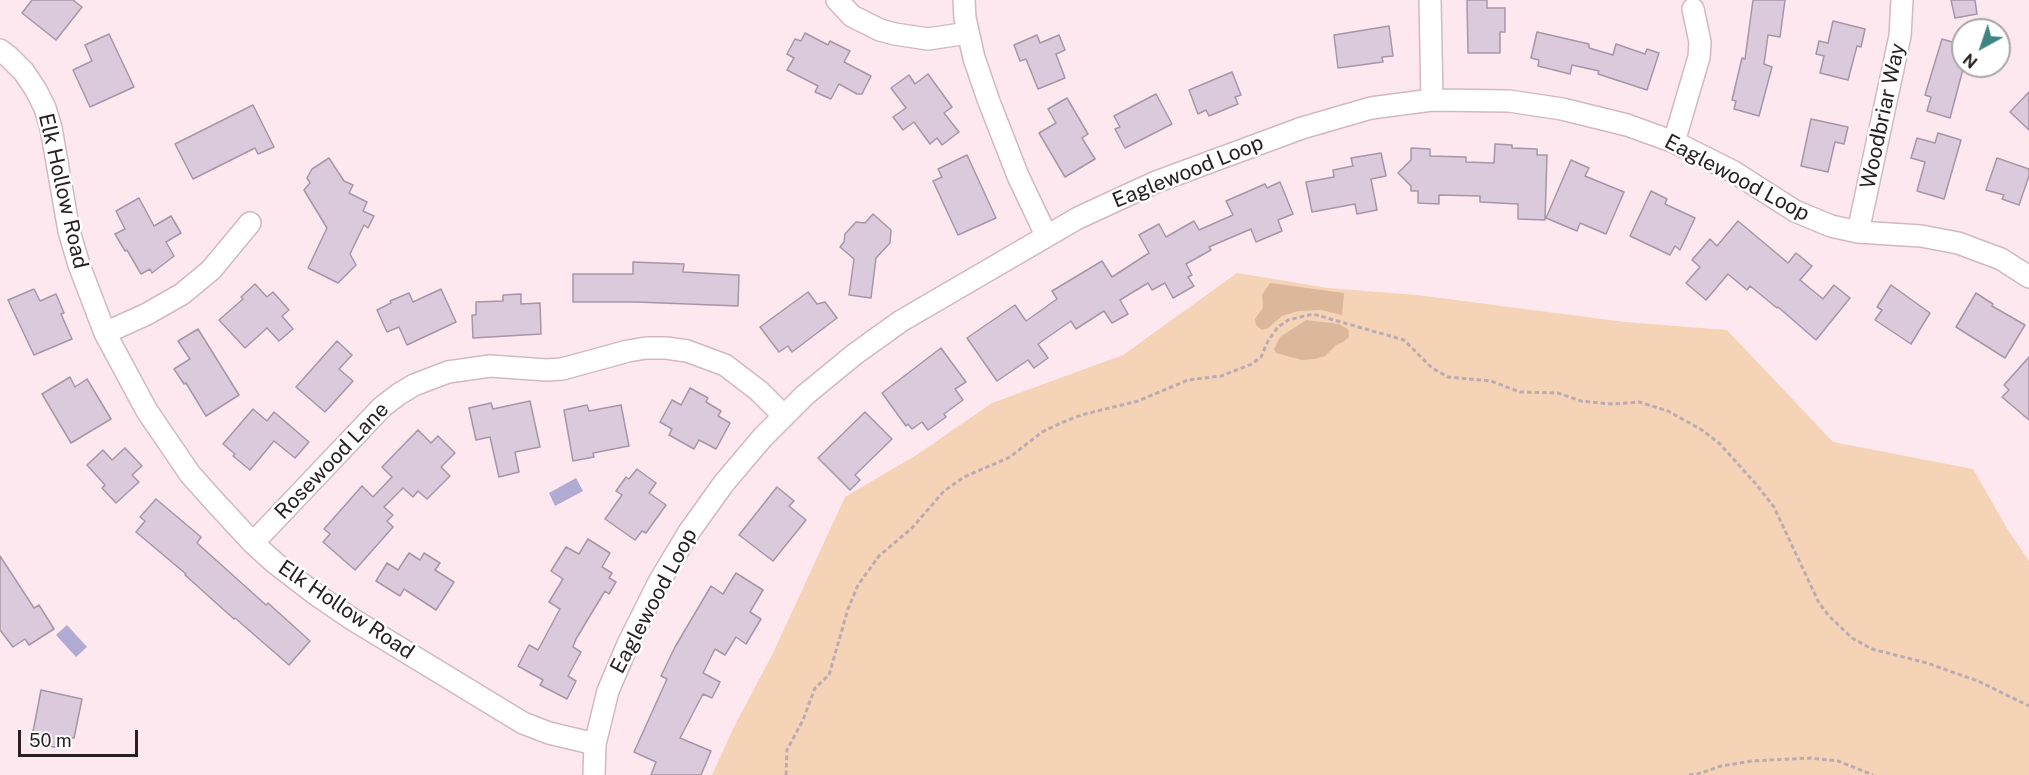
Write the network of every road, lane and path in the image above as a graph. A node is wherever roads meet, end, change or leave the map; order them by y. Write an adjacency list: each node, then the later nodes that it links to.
1 (837, 0): 6 (street)
2 (964, 0): 6 (street)
3 (1430, 0): 8 (street)
4 (1902, 0): 11 (street, Woodbriar Way)
5 (1694, 9): 9 (street)
6 (968, 33): 12 (street)
7 (0, 50): 14 (street, Elk Hollow Road)
8 (1432, 100): 9 (street, Eaglewood Loop); 12 (street, Eaglewood Loop)
9 (1674, 142): 11 (street, Eaglewood Loop)
10 (250, 223): 14 (street)
11 (1858, 232): 13 (street, Eaglewood Loop)
12 (1046, 236): 15 (street, Eaglewood Loop)
13 (2027, 270)
14 (105, 333): 16 (street, Elk Hollow Road)
15 (784, 416): 16 (street, Rosewood Lane); 18 (street, Eaglewood Loop)
16 (253, 543): 18 (street, Elk Hollow Road)
17 (2029, 706): 20 (path)
18 (595, 744): 19 (street, Eaglewood Loop)
19 (594, 775)
20 (786, 775)
21 (1689, 775): 22 (path)
22 (1873, 775)

